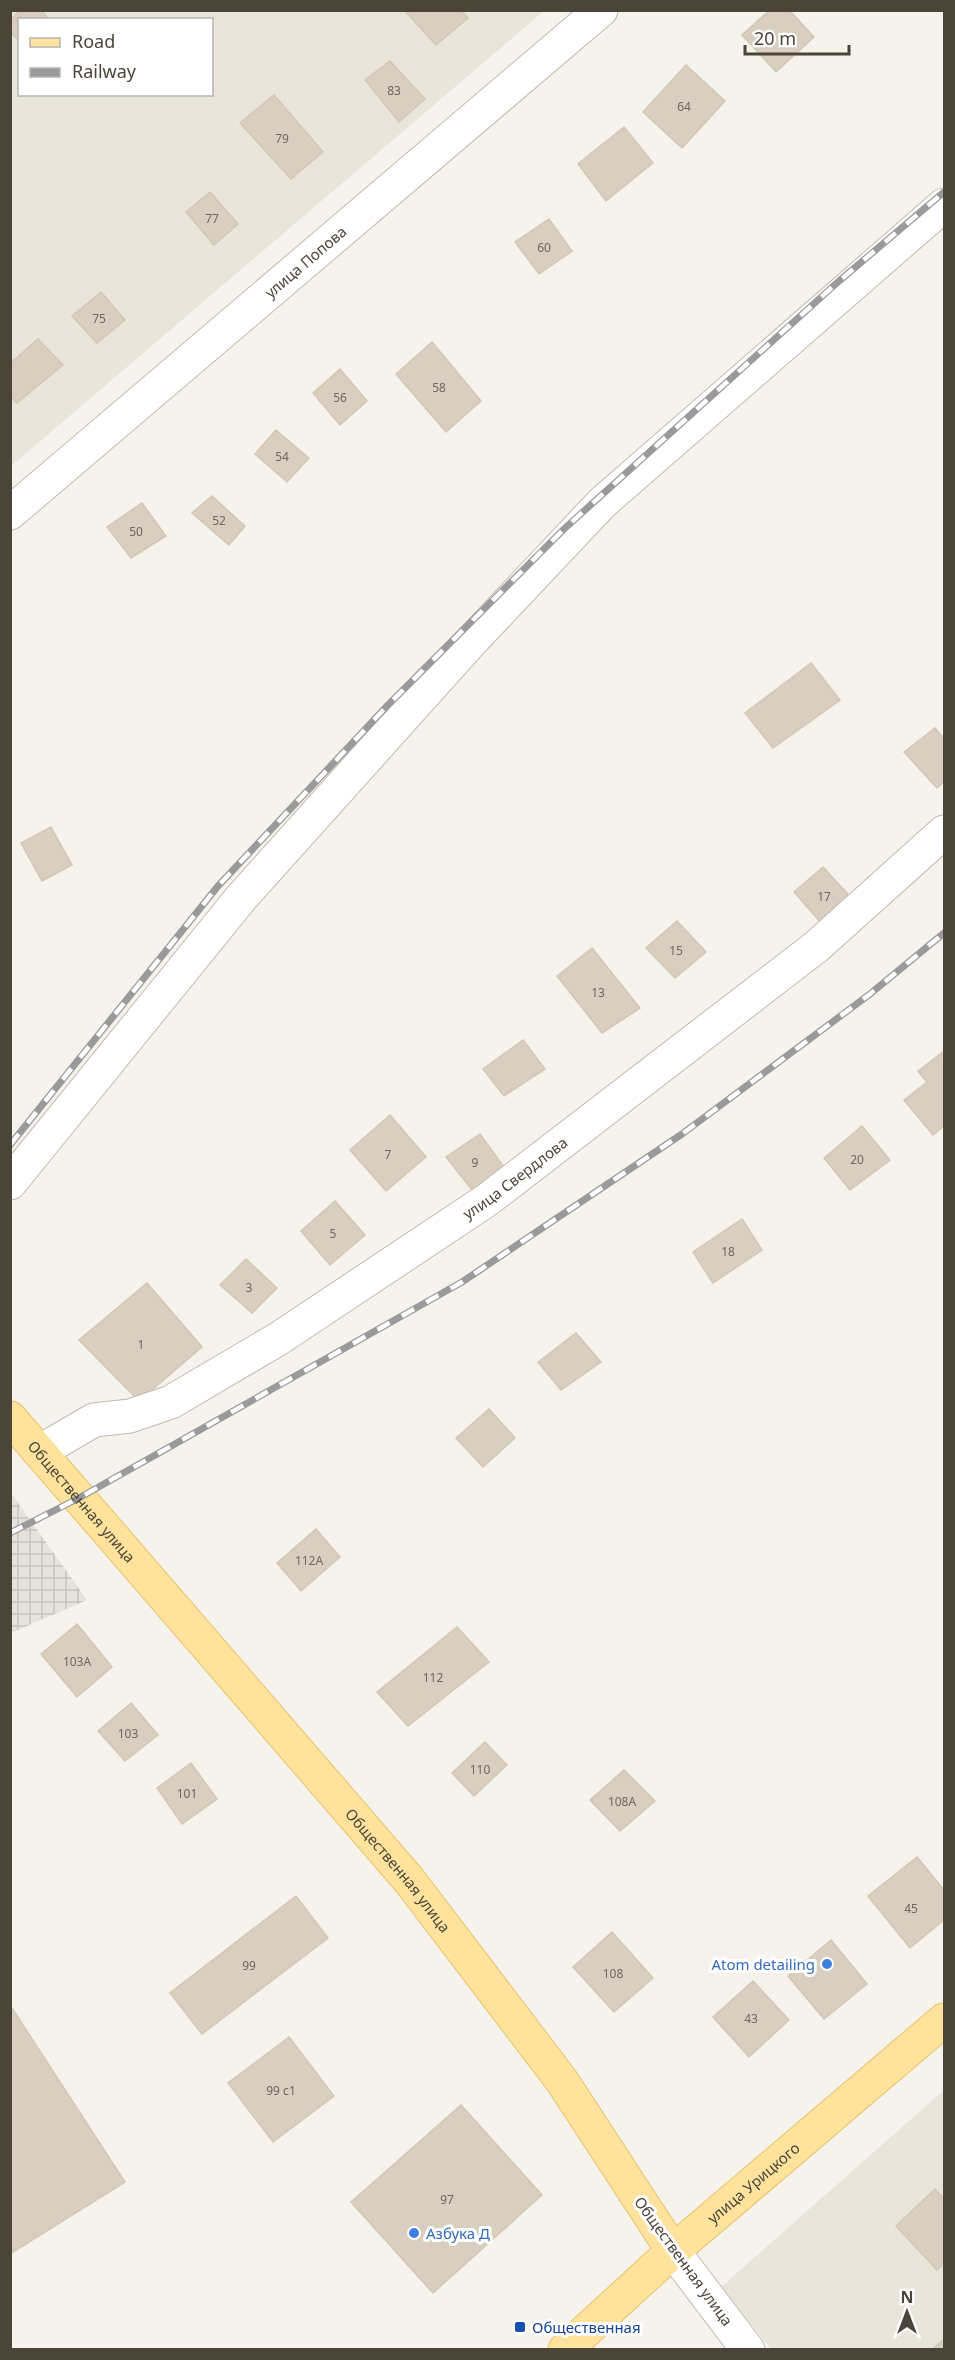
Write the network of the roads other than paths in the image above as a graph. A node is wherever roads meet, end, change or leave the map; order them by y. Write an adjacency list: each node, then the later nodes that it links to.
1 (601, 10): 3 (street, улица Попова)
2 (945, 205): 5 (street)
3 (10, 513)
4 (945, 832): 7 (street, улица Свердлова)
5 (10, 1183)
6 (10, 1418): 7 (main road, Общественная улица)
7 (39, 1452): 9 (main road, Общественная улица)
8 (945, 2020): 9 (main road, улица Урицкого)
9 (673, 2251): 10 (main road, улица Урицкого); 11 (street, Общественная улица)
10 (565, 2349)
11 (748, 2349)

